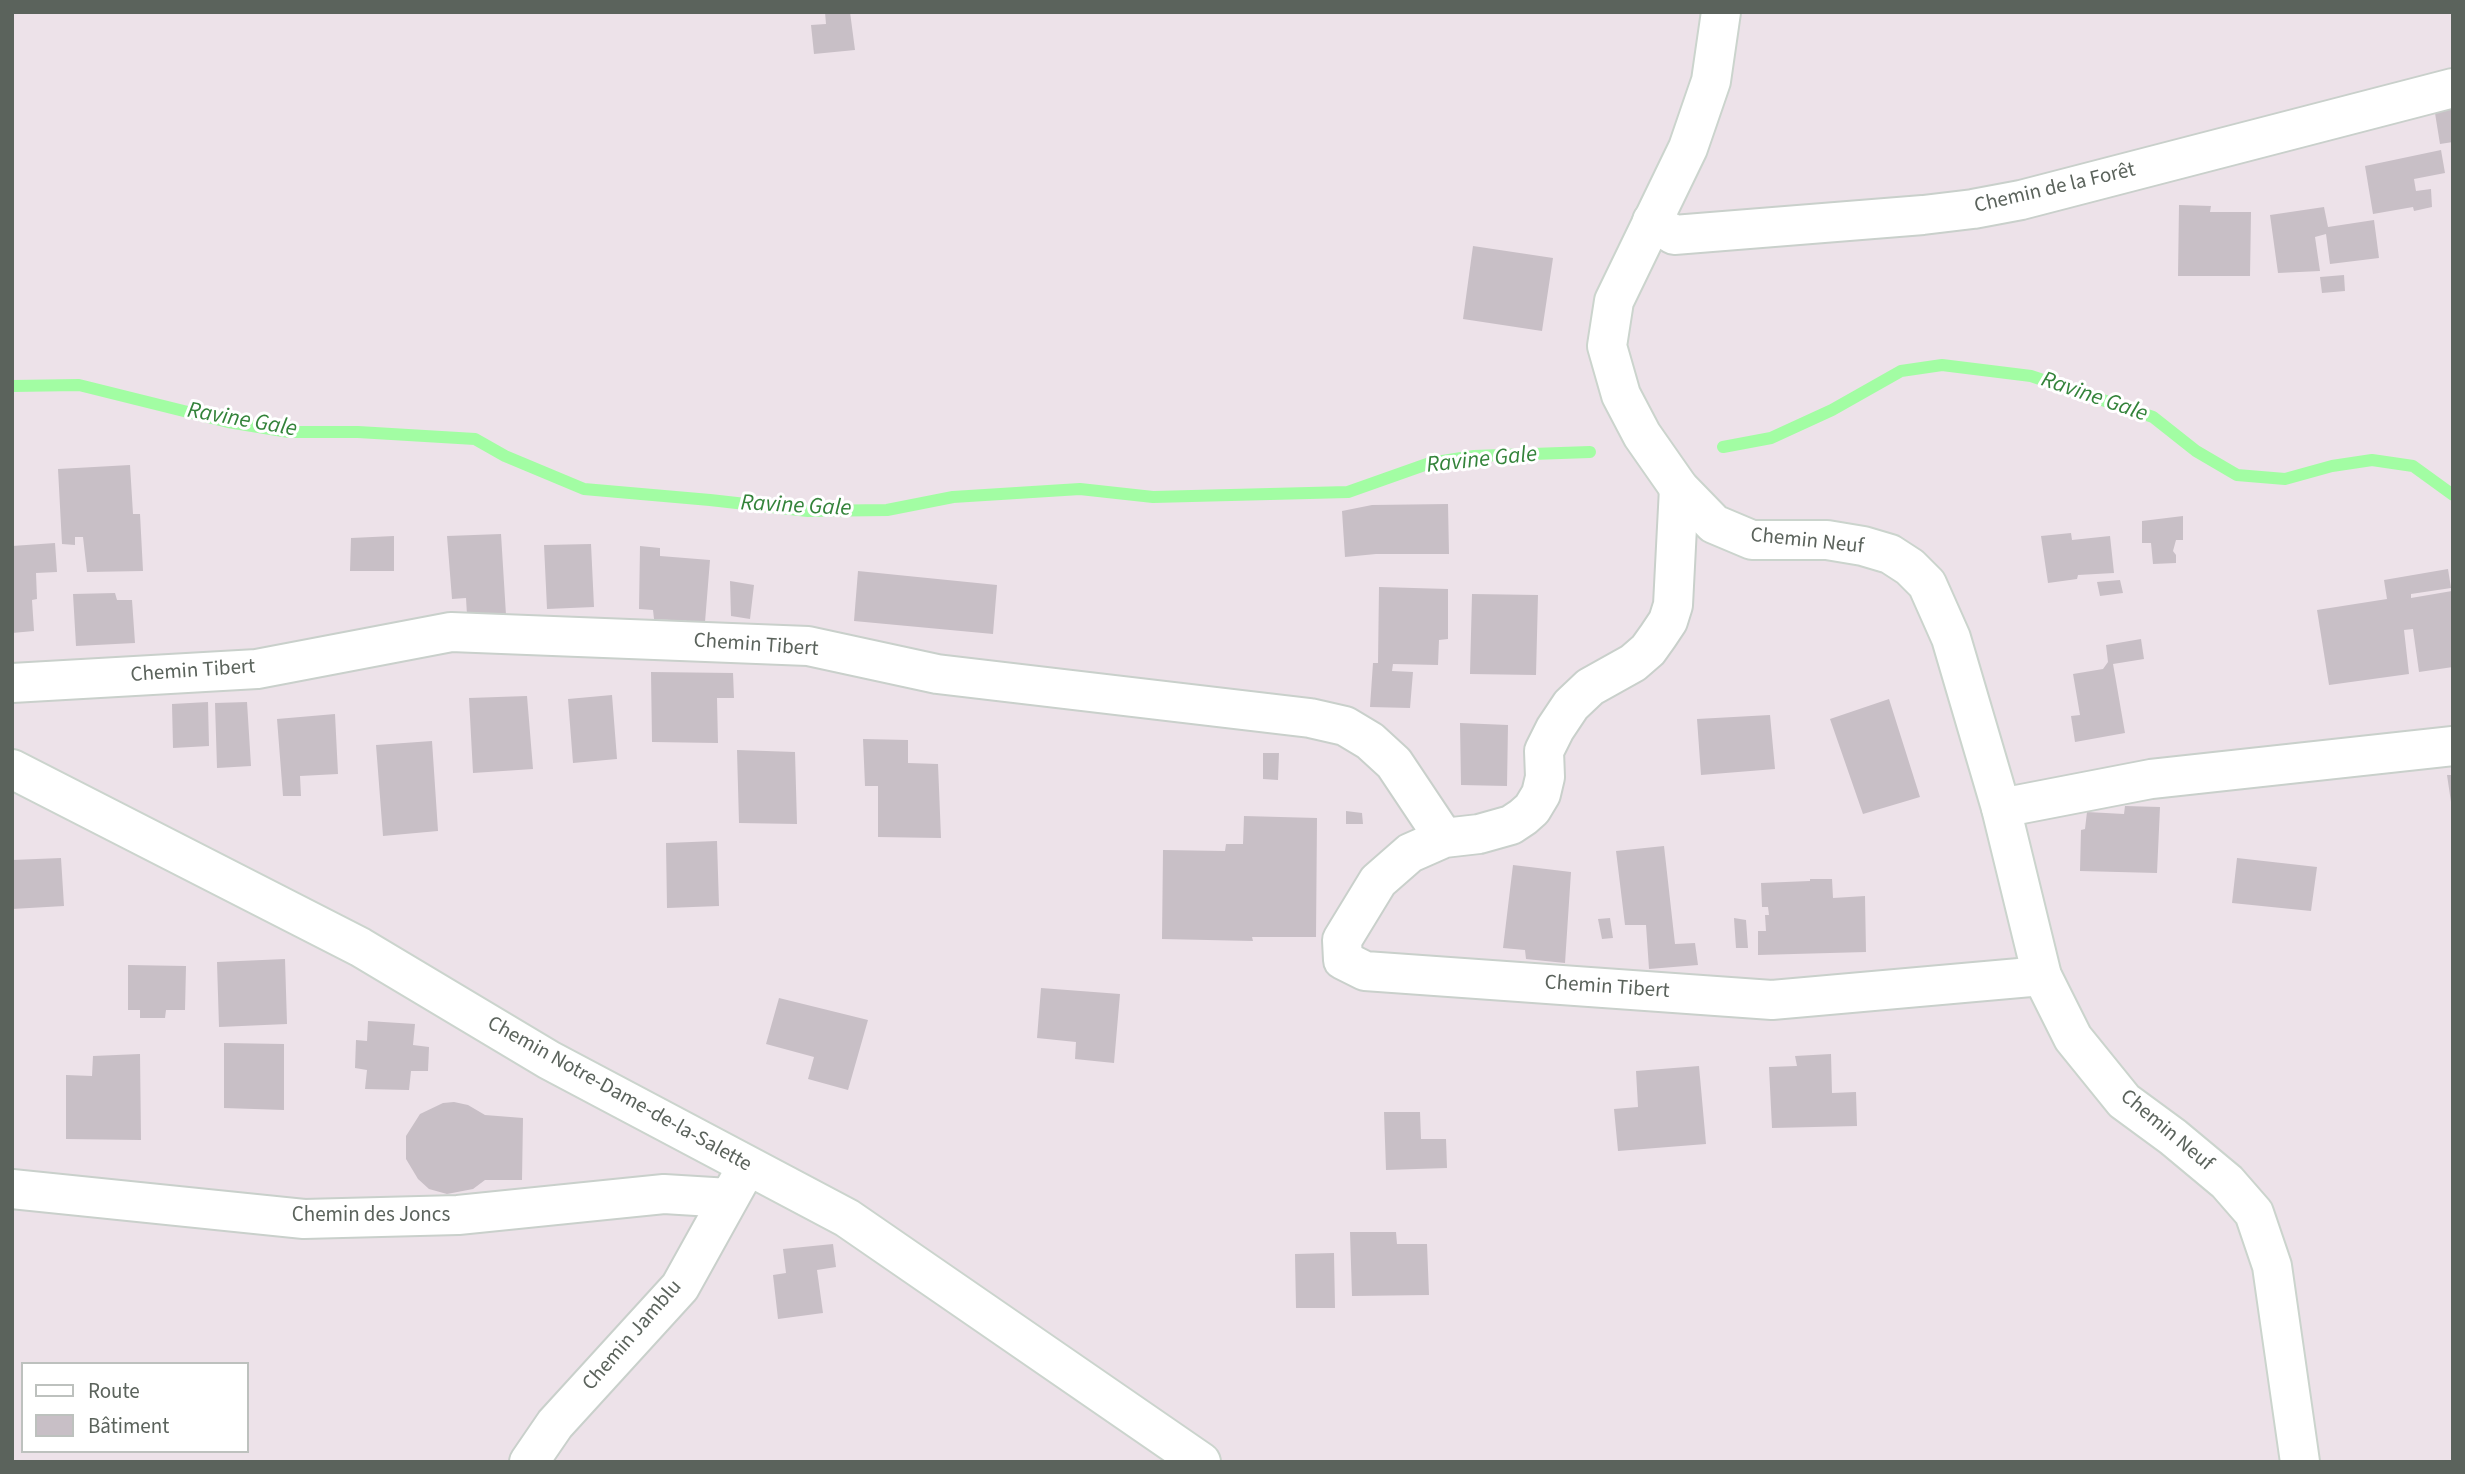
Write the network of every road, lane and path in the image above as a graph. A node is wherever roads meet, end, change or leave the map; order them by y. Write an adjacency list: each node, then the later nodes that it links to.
1 (1721, 12): 3 (street, Chemin Neuf)
2 (2453, 88): 3 (street, Chemin de la Forêt)
3 (1653, 221): 4 (street, Chemin Neuf)
4 (1678, 488): 8 (street, Chemin Neuf); 9 (street, Chemin Tibert)
5 (12, 683): 9 (street, Chemin Tibert)
6 (2453, 746): 8 (street)
7 (12, 769): 11 (street, Chemin Notre-Dame-de-la-Salette)
8 (2001, 808): 10 (street, Chemin Neuf)
9 (1444, 838): 10 (street, Chemin Tibert)
10 (2042, 975): 15 (street, Chemin Neuf)
11 (738, 1182): 12 (street, Chemin des Joncs); 13 (street, Chemin Jamblu); 14 (street, Chemin Notre-Dame-de-la-Salette)
12 (12, 1189)
13 (529, 1462)
14 (1201, 1462)
15 (2300, 1462)

